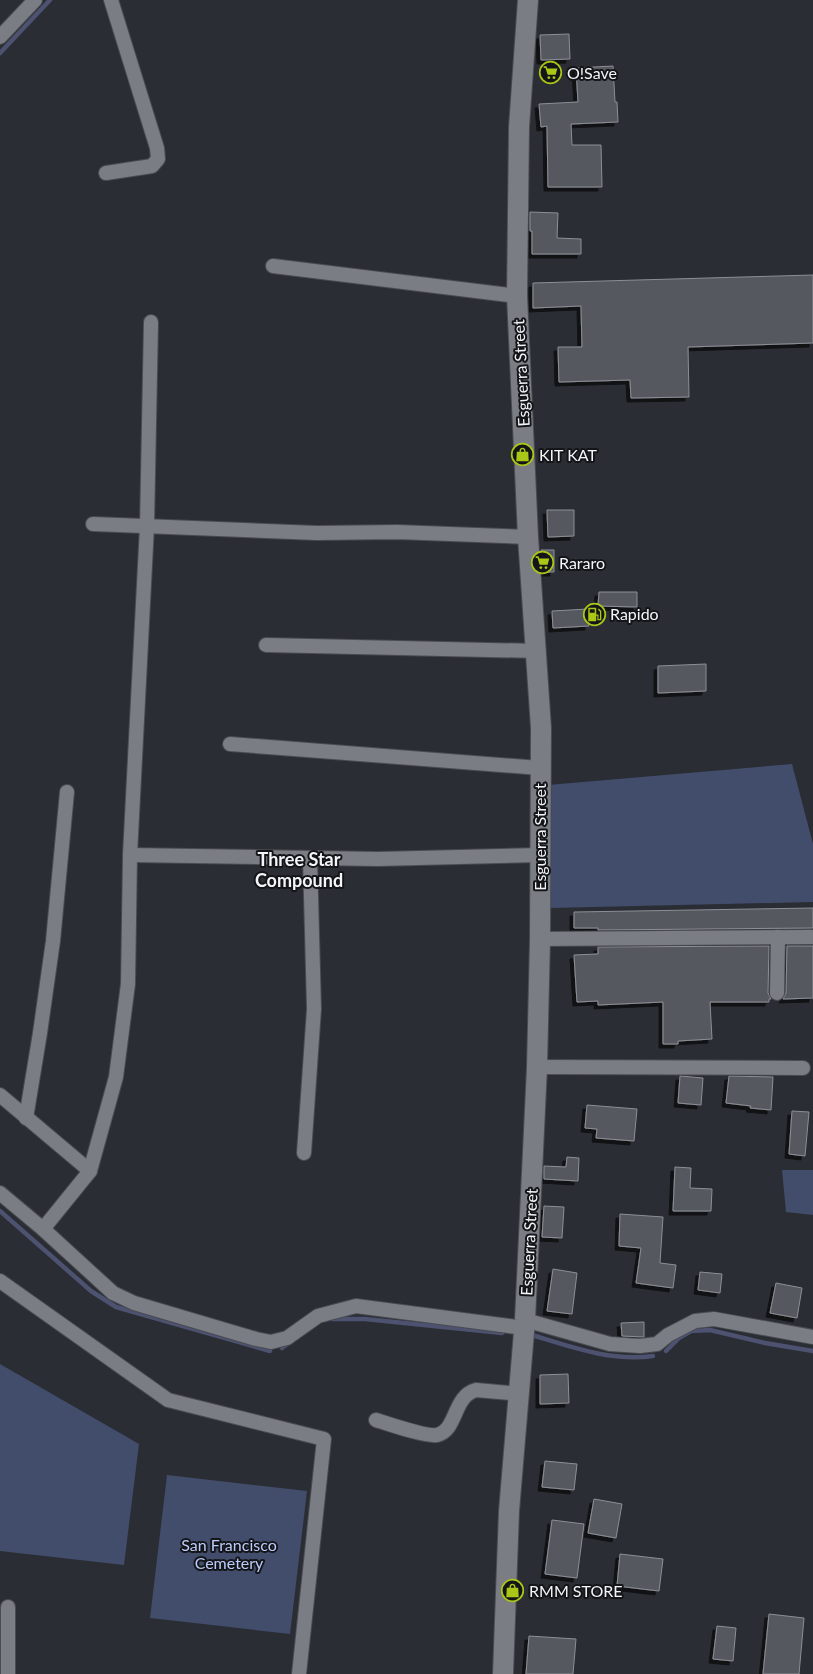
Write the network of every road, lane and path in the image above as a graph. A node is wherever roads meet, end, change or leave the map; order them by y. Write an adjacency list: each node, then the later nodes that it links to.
1 (35, 0): 4 (street)
2 (111, 0): 5 (street)
3 (528, 0): 7 (main road, Esguerra Street)
4 (0, 37)
5 (106, 173)
6 (273, 266): 7 (street)
7 (518, 296): 11 (main road, Esguerra Street)
8 (151, 322): 10 (street)
9 (93, 524): 10 (street)
10 (147, 526): 11 (street); 17 (street)
11 (528, 537): 13 (main road, Esguerra Street)
12 (266, 644): 13 (street)
13 (537, 652): 15 (main road, Esguerra Street)
14 (230, 744): 15 (street)
15 (540, 768): 18 (main road, Esguerra Street)
16 (67, 792): 27 (street)
17 (130, 855): 19 (street); 29 (street)
18 (540, 855): 19 (street); 22 (main road, Esguerra Street)
19 (310, 858): 28 (street)
20 (778, 937): 21 (street); 22 (street); 23 (street)
21 (813, 937)
22 (540, 939): 24 (main road, Esguerra Street)
23 (777, 993)
24 (537, 1067): 25 (street); 33 (main road, Esguerra Street)
25 (803, 1068)
26 (0, 1095): 27 (street)
27 (26, 1118): 29 (street)
28 (304, 1153)
29 (90, 1171): 31 (street)
30 (0, 1193): 31 (street)
31 (43, 1229): 33 (street)
32 (0, 1281): 39 (street)
33 (525, 1324): 34 (street); 35 (main road, Esguerra Street)
34 (813, 1337)
35 (520, 1394): 36 (street); 40 (main road, Esguerra Street)
36 (376, 1420)
37 (8, 1607): 38 (street)
38 (8, 1674)
39 (299, 1674)
40 (503, 1674)

